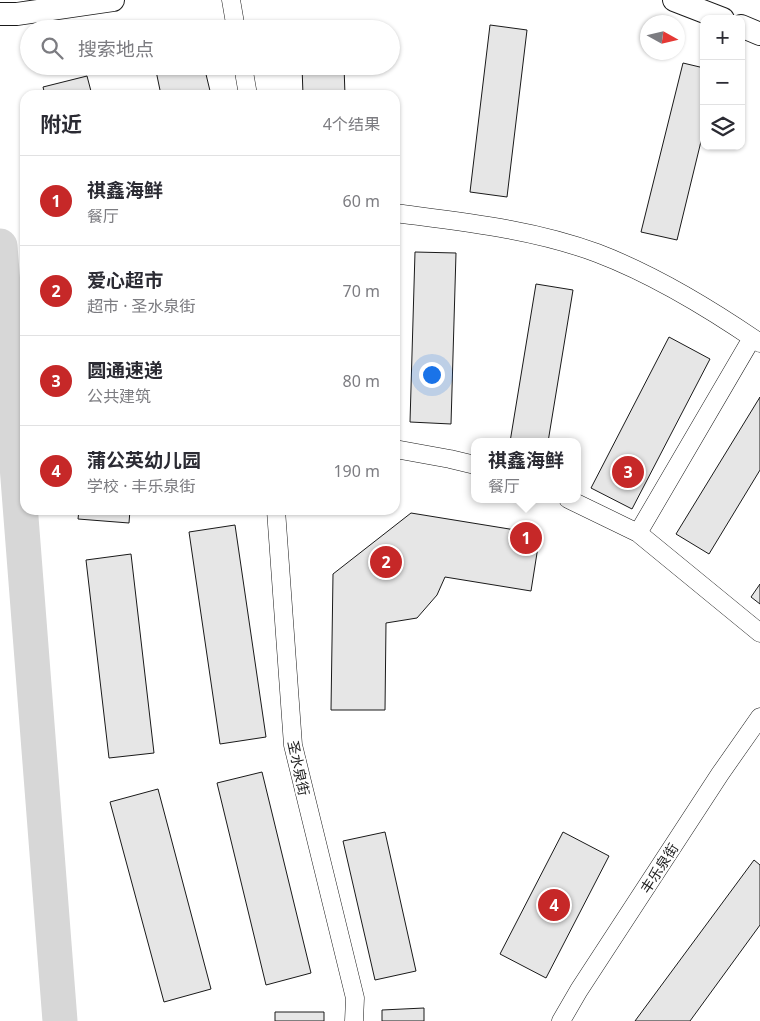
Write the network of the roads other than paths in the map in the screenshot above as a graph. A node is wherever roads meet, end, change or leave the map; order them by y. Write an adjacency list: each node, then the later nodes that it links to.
1 (113, 0): 4 (street)
2 (231, 0): 6 (street)
3 (674, 0): 5 (street)
4 (8, 14)
5 (713, 15)
6 (234, 20)
7 (745, 28): 8 (street)
8 (760, 34)
9 (245, 75): 10 (street)
10 (247, 90)
11 (400, 214): 12 (street)
12 (756, 341): 17 (street)
13 (400, 450): 14 (street)
14 (471, 465)
15 (576, 503): 17 (street)
16 (276, 515): 20 (street, 圣水泉街)
17 (638, 532): 18 (street)
18 (760, 632)
19 (758, 723): 21 (street, 丰乐泉街)
20 (354, 1021)
21 (561, 1021)

